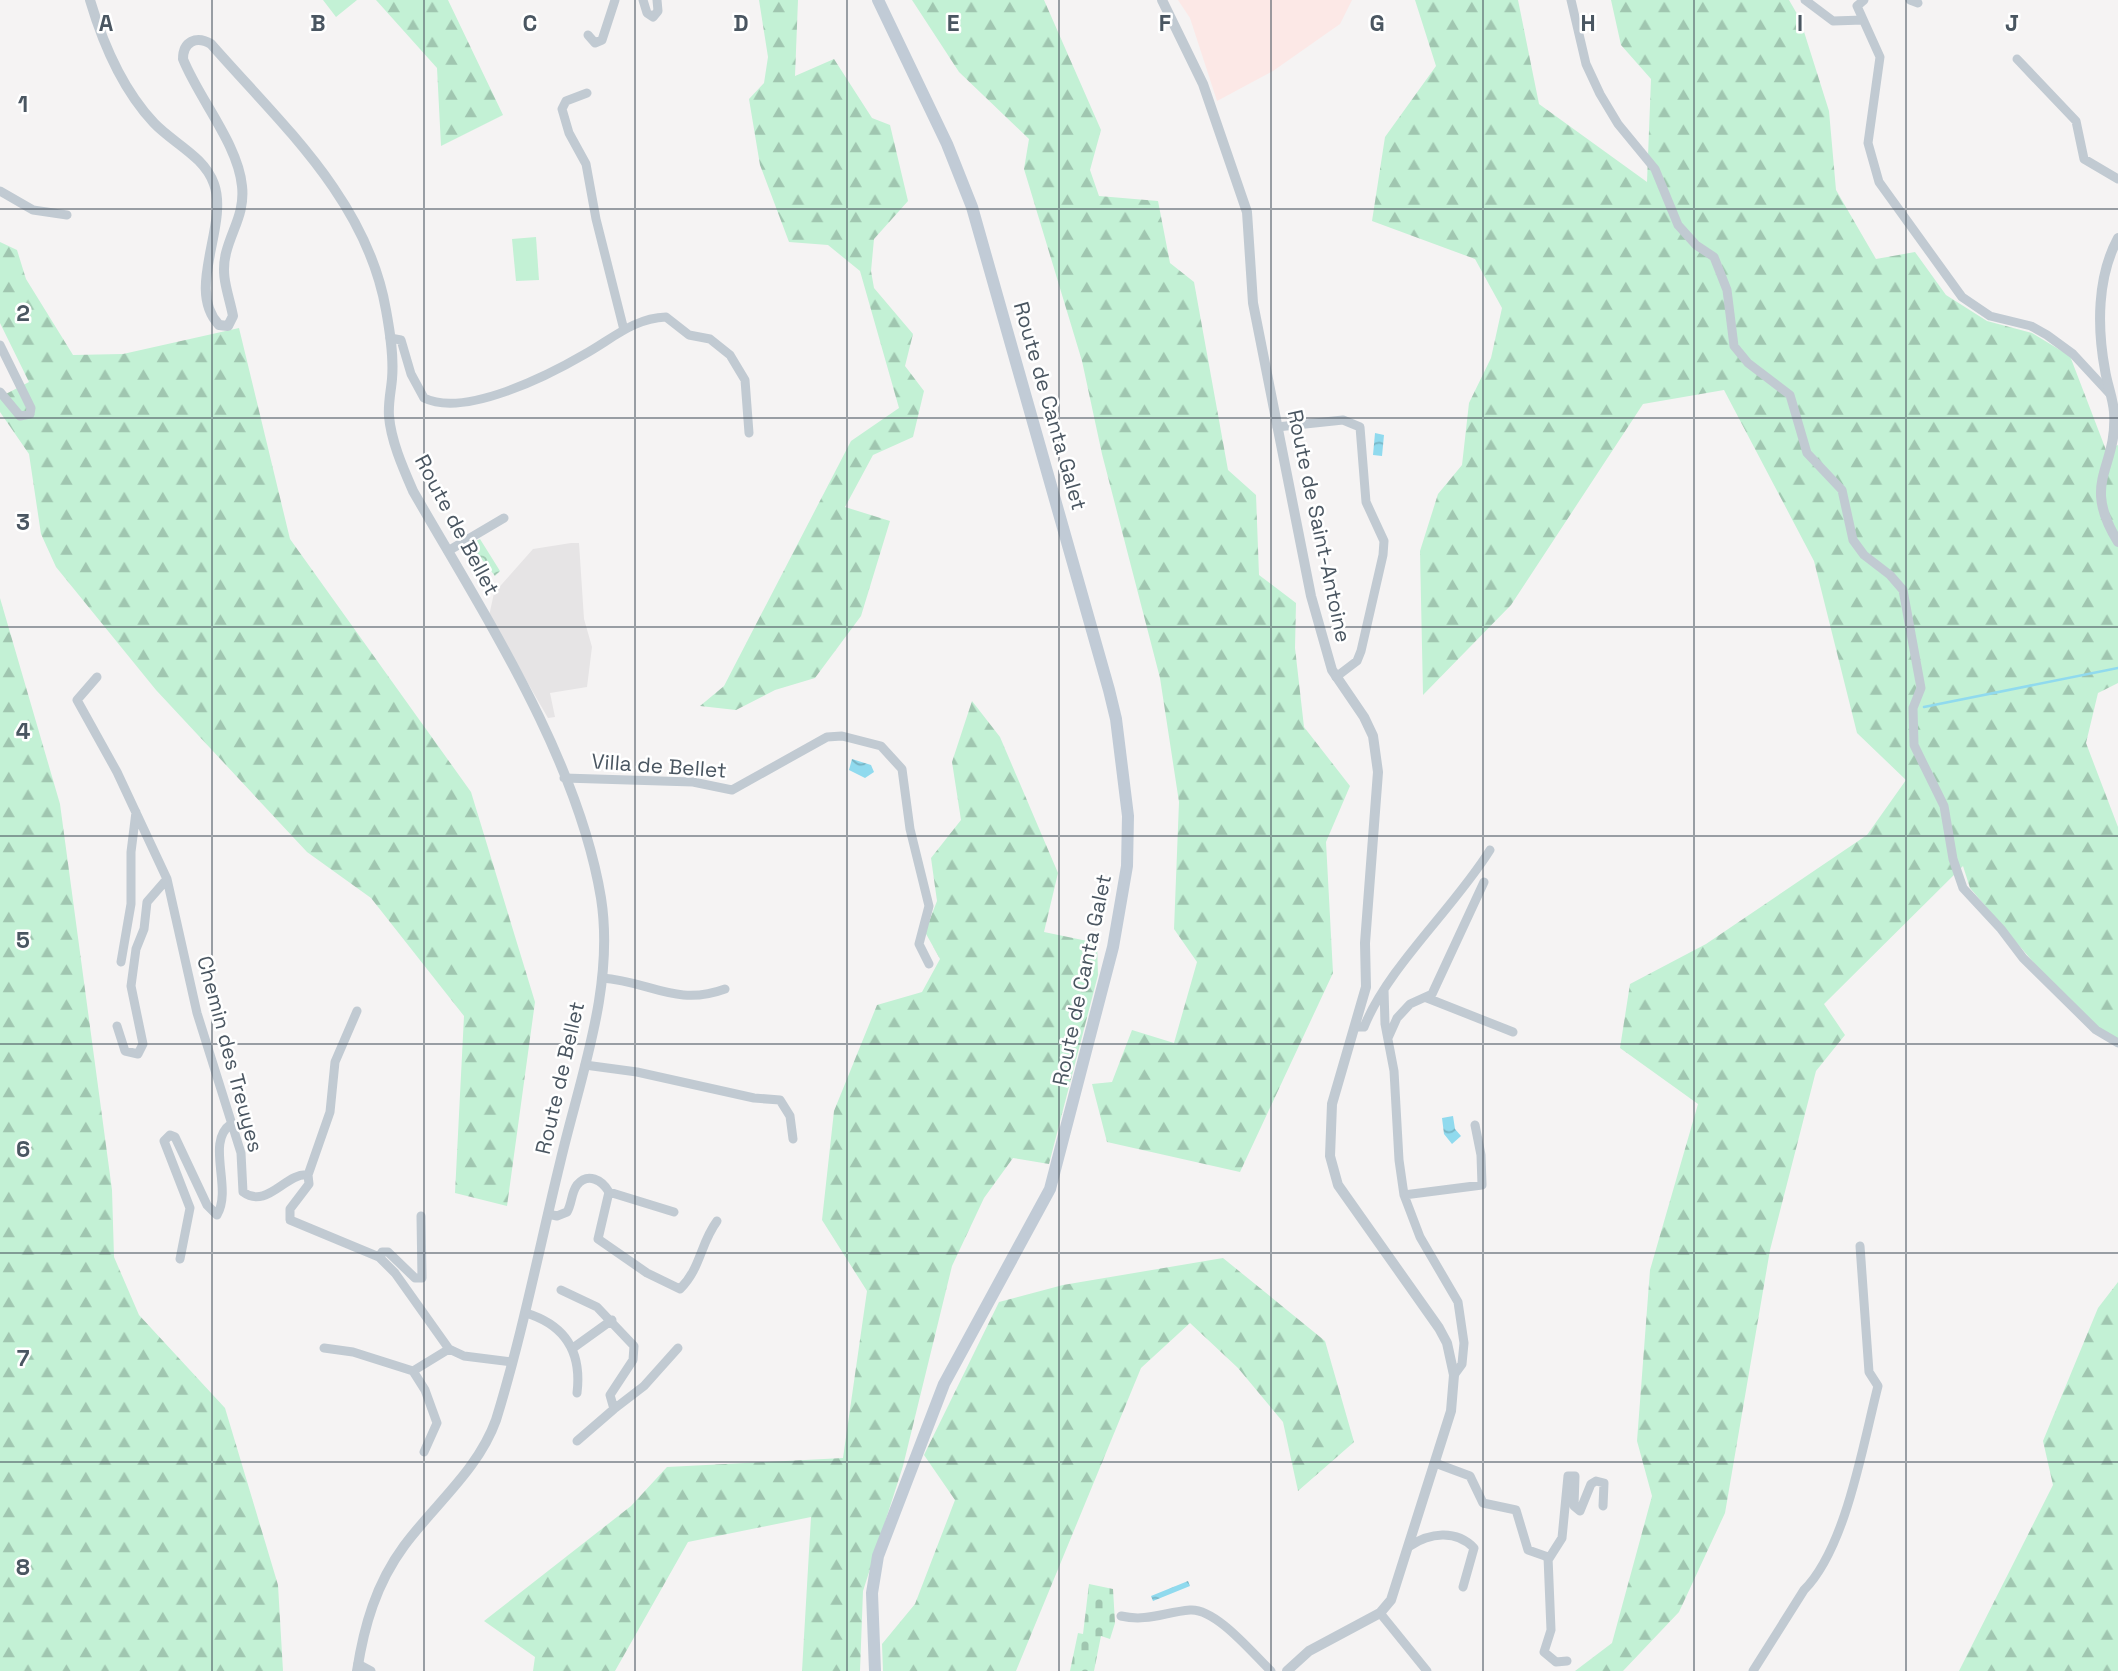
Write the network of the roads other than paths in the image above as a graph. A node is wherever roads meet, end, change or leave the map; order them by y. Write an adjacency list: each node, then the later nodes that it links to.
1 (90, 0): 19 (street, Route de Bellet)
2 (615, 0): 11 (street)
3 (643, 0): 4 (street)
4 (657, 0)
5 (878, 0): 85 (main road, Route de Canta Galet)
6 (1162, 0): 23 (street, Route de Saint-Antoine)
7 (1570, 0): 45 (street)
8 (1805, 0): 10 (street)
9 (1864, 0): 10 (street)
10 (1863, 20): 22 (street)
11 (588, 35)
12 (2017, 59): 14 (street)
13 (587, 93): 18 (street)
14 (2118, 179)
15 (0, 191): 16 (street)
16 (67, 215)
17 (2118, 237): 22 (street)
18 (624, 330): 19 (street); 24 (street)
19 (390, 338): 27 (street, Route de Bellet)
20 (0, 345): 21 (street)
21 (0, 392)
22 (2110, 394): 26 (street)
23 (1278, 427): 29 (street, Route de Saint-Antoine); 29 (street)
24 (749, 432)
25 (504, 518): 27 (street)
26 (2118, 542)
27 (448, 551): 30 (street, Route de Bellet)
28 (97, 677): 31 (street, Chemin des Treuyes)
29 (1336, 677): 43 (street, Route de Saint-Antoine)
30 (564, 778): 36 (street, Villa de Bellet); 37 (street, Route de Bellet)
31 (136, 810): 33 (street, Chemin des Treuyes); 35 (street)
32 (1490, 850): 39 (street)
33 (167, 879): 42 (street); 48 (street, Chemin des Treuyes)
34 (1484, 882): 40 (street)
35 (121, 962)
36 (929, 964)
37 (602, 978): 38 (street); 47 (street, Route de Bellet)
38 (725, 989)
39 (1384, 990): 43 (street); 46 (street)
40 (1427, 998): 44 (street); 46 (street)
41 (357, 1011): 51 (street)
42 (117, 1026)
43 (1355, 1027): 70 (street, Route de Saint-Antoine)
44 (1513, 1032)
45 (2118, 1043)
46 (1387, 1044): 53 (street)
47 (584, 1065): 50 (street); 55 (street, Route de Bellet)
48 (231, 1124): 51 (street, Chemin des Treuyes); 60 (street)
49 (1475, 1125): 53 (street)
50 (793, 1139)
51 (308, 1175): 59 (street)
52 (609, 1192): 54 (street); 55 (street); 57 (street)
53 (1404, 1195): 70 (street)
54 (674, 1212)
55 (548, 1214): 62 (street, Route de Bellet)
56 (421, 1216): 59 (street)
57 (717, 1221)
58 (1860, 1246): 89 (street)
59 (379, 1257): 67 (street)
60 (180, 1259)
61 (561, 1290): 63 (street)
62 (526, 1312): 64 (street); 68 (street, Route de Bellet)
63 (612, 1320): 64 (street); 72 (street)
64 (573, 1348): 71 (street)
65 (678, 1348): 72 (street)
66 (324, 1349): 69 (street)
67 (449, 1349): 68 (street); 69 (street)
68 (512, 1362): 83 (street, Route de Bellet)
69 (413, 1371): 74 (street)
70 (1454, 1375): 75 (street, Route de Saint-Antoine)
71 (576, 1393)
72 (614, 1409): 73 (street)
73 (577, 1441)
74 (424, 1452)
75 (1435, 1463): 77 (street, Route de Saint-Antoine); 78 (street)
76 (1603, 1506): 78 (street)
77 (1410, 1546): 79 (street); 80 (street, Route de Saint-Antoine)
78 (1548, 1560): 82 (street)
79 (1463, 1587)
80 (1380, 1613): 87 (street); 88 (street)
81 (1121, 1616): 86 (street)
82 (1567, 1661)
83 (358, 1667): 84 (street)
84 (371, 1671)
85 (876, 1671)
86 (1271, 1671)
87 (1287, 1671)
88 (1427, 1671)
89 (1753, 1671)

